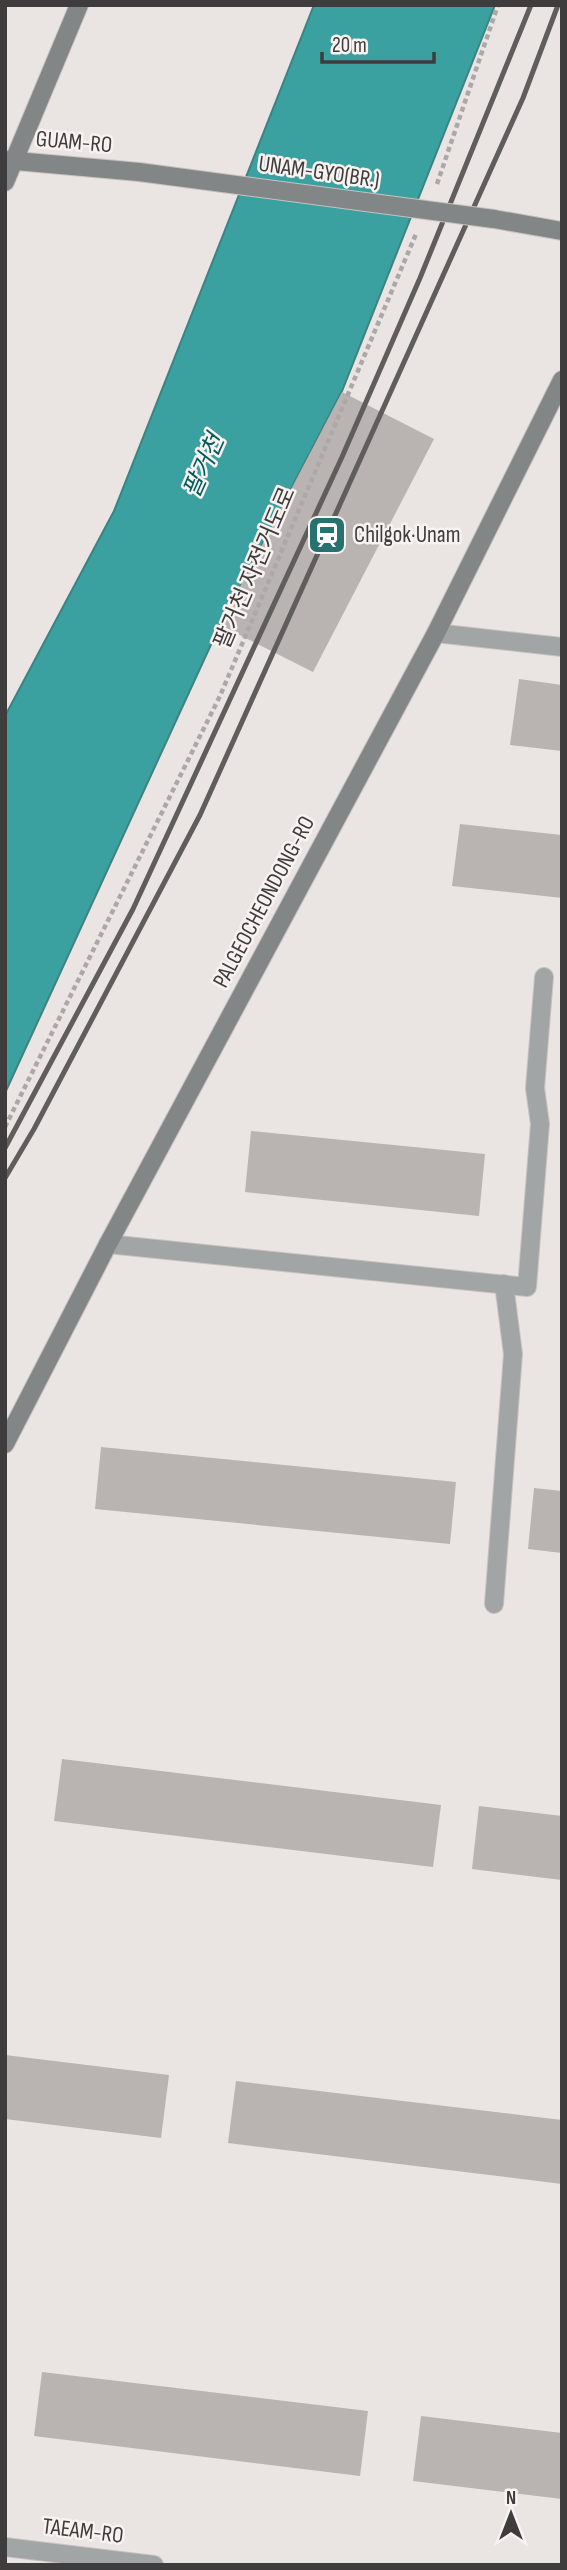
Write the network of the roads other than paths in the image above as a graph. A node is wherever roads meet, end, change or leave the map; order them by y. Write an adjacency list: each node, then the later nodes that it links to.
1 (79, 5): 2 (main road)
2 (10, 161): 3 (main road, GUAM-RO); 4 (main road)
3 (139, 173): 5 (main road, UNAM-GYO(BR.), bridge)
4 (5, 182)
5 (562, 231)
6 (562, 380): 7 (main road, PALGEOCHEONDONG-RO)
7 (436, 633): 8 (street); 10 (main road, PALGEOCHEONDONG-RO)
8 (562, 647)
9 (544, 977): 11 (street)
10 (108, 1244): 11 (street); 12 (main road, PALGEOCHEONDONG-RO)
11 (504, 1284): 13 (street)
12 (5, 1444)
13 (494, 1604)
14 (5, 2547): 15 (street, TAEAM-RO)
15 (154, 2565)

